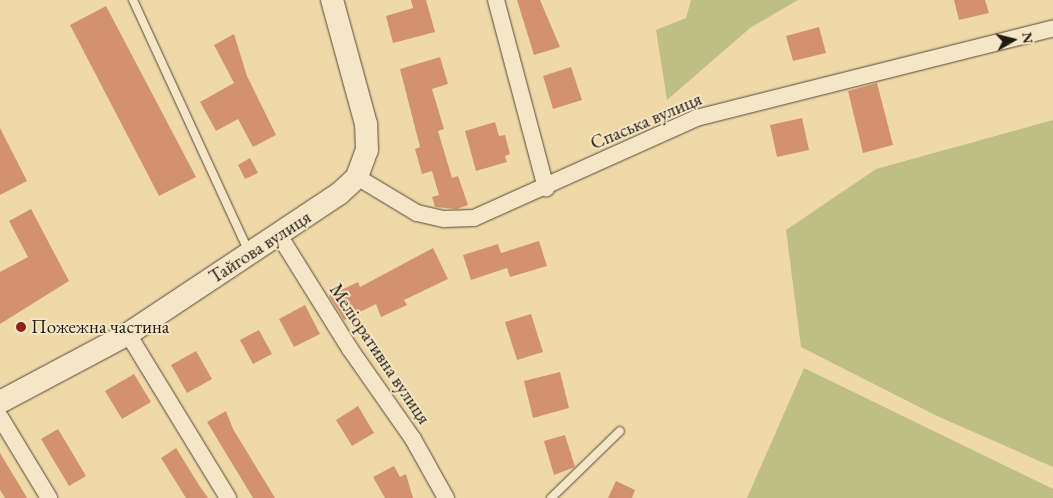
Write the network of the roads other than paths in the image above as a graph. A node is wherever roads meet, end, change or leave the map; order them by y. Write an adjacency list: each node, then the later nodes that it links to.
1 (133, 0): 8 (lane)
2 (332, 0): 5 (street)
3 (496, 0): 6 (street)
4 (1053, 28): 6 (street, Спаська вулиця)
5 (357, 177): 6 (street, Спаська вулиця); 7 (street, Тайгова вулиця)
6 (546, 188)
7 (279, 235): 8 (street, Тайгова вулиця); 15 (street, Меліоративна вулиця)
8 (250, 254): 9 (street, Тайгова вулиця)
9 (128, 334): 10 (street, Тайгова вулиця); 14 (street)
10 (0, 402)
11 (0, 417): 13 (street)
12 (620, 431): 16 (lane)
13 (49, 498)
14 (228, 498)
15 (446, 498)
16 (551, 498)

